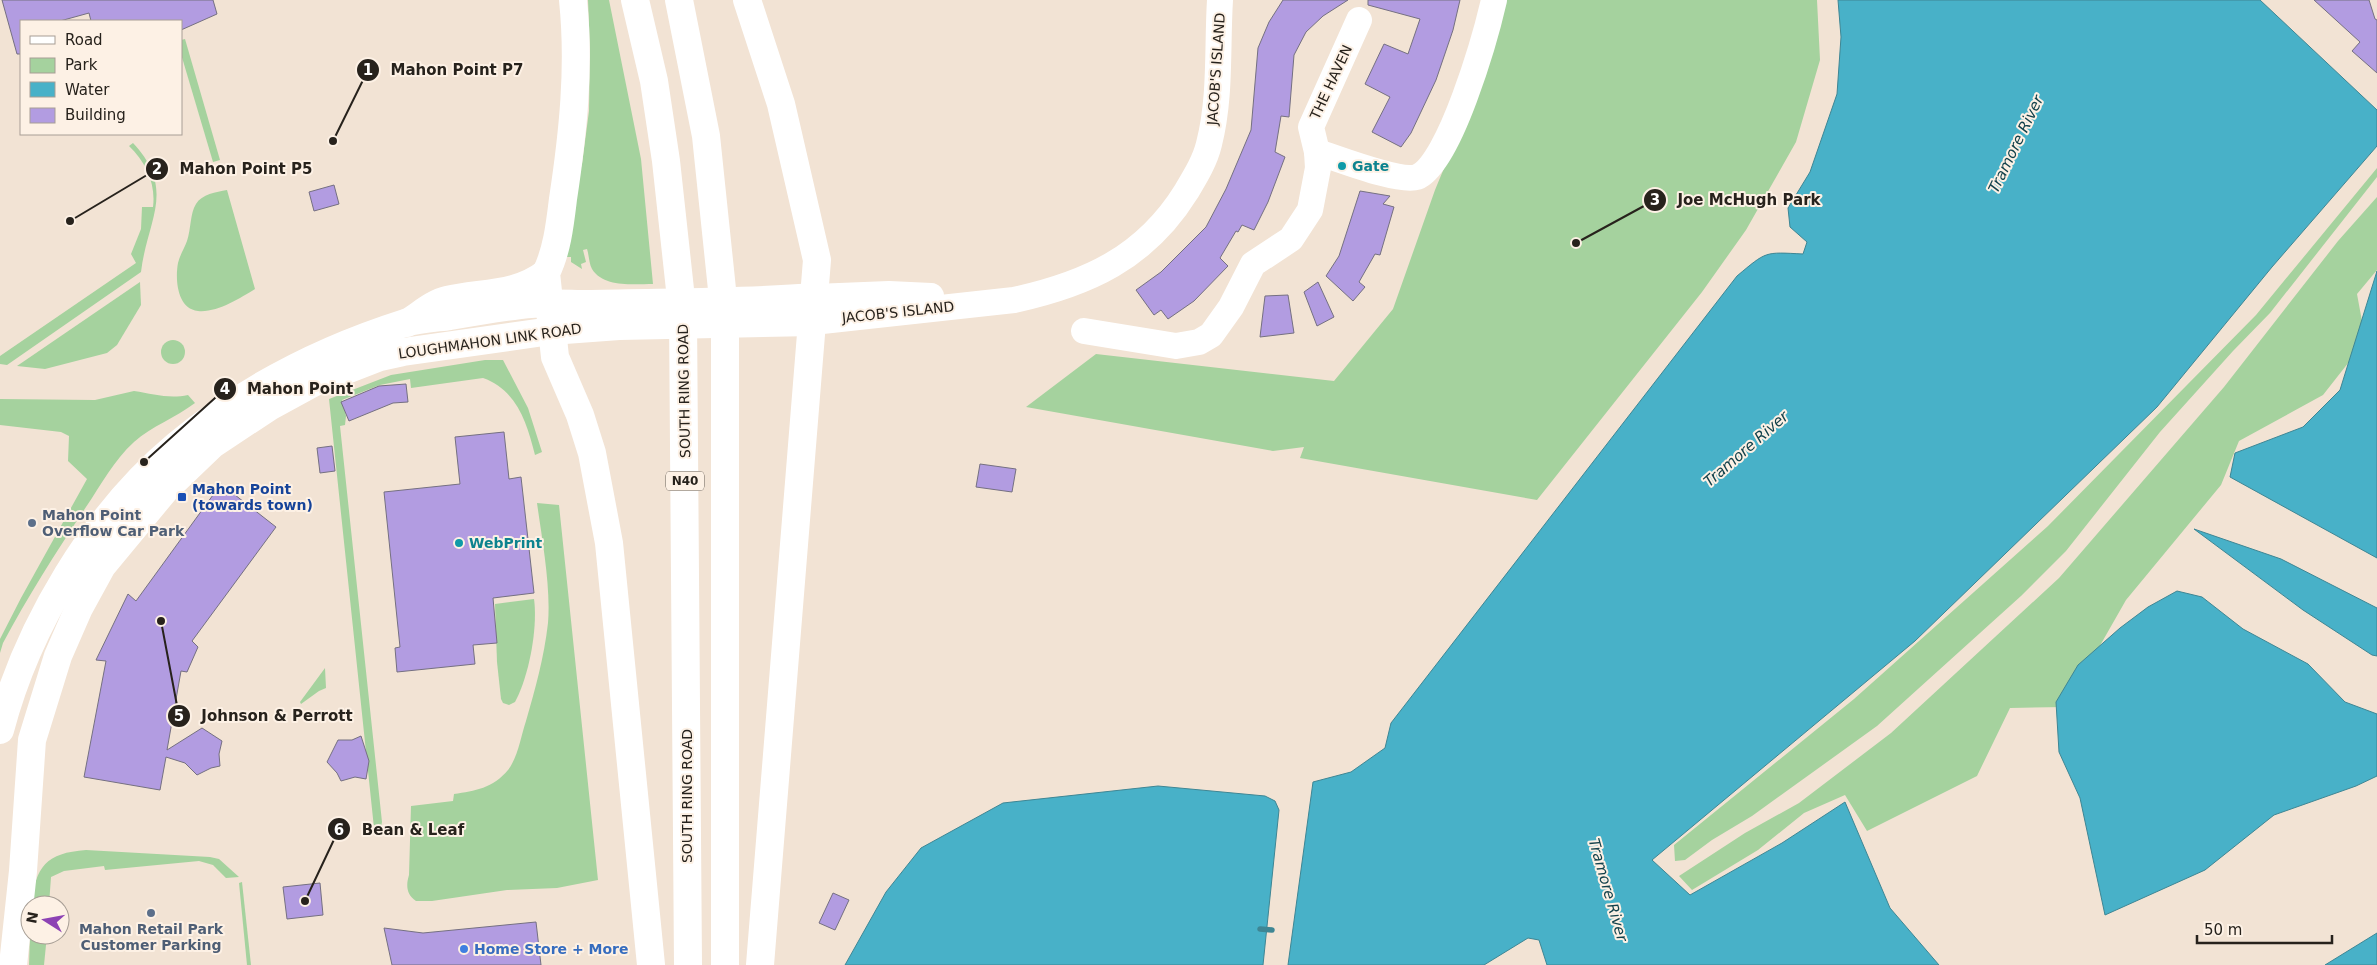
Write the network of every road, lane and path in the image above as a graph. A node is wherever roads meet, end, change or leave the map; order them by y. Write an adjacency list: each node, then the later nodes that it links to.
1 (573, 0): 9 (main road)
2 (635, 0): 19 (main road, SOUTH RING ROAD / N40)
3 (679, 0): 20 (main road)
4 (747, 0): 11 (main road)
5 (1220, 0): 11 (street, JACOB'S ISLAND)
6 (1494, 0): 8 (street)
7 (1359, 20): 8 (street, THE HAVEN)
8 (1317, 152): 15 (street, THE HAVEN)
9 (546, 273): 10 (main road); 13 (main road)
10 (549, 303): 12 (main road, LOUGHMAHON LINK ROAD); 13 (main road, LOUGHMAHON LINK ROAD); 14 (main road)
11 (814, 309): 12 (main road, LOUGHMAHON LINK ROAD); 21 (main road)
12 (618, 315): 14 (main road, LOUGHMAHON LINK ROAD)
13 (407, 323): 16 (main road, LOUGHMAHON LINK ROAD)
14 (551, 330): 17 (main road, LOUGHMAHON LINK ROAD); 18 (main road)
15 (1084, 331)
16 (0, 730)
17 (13, 965)
18 (651, 965)
19 (688, 965)
20 (725, 965)
21 (760, 965)

